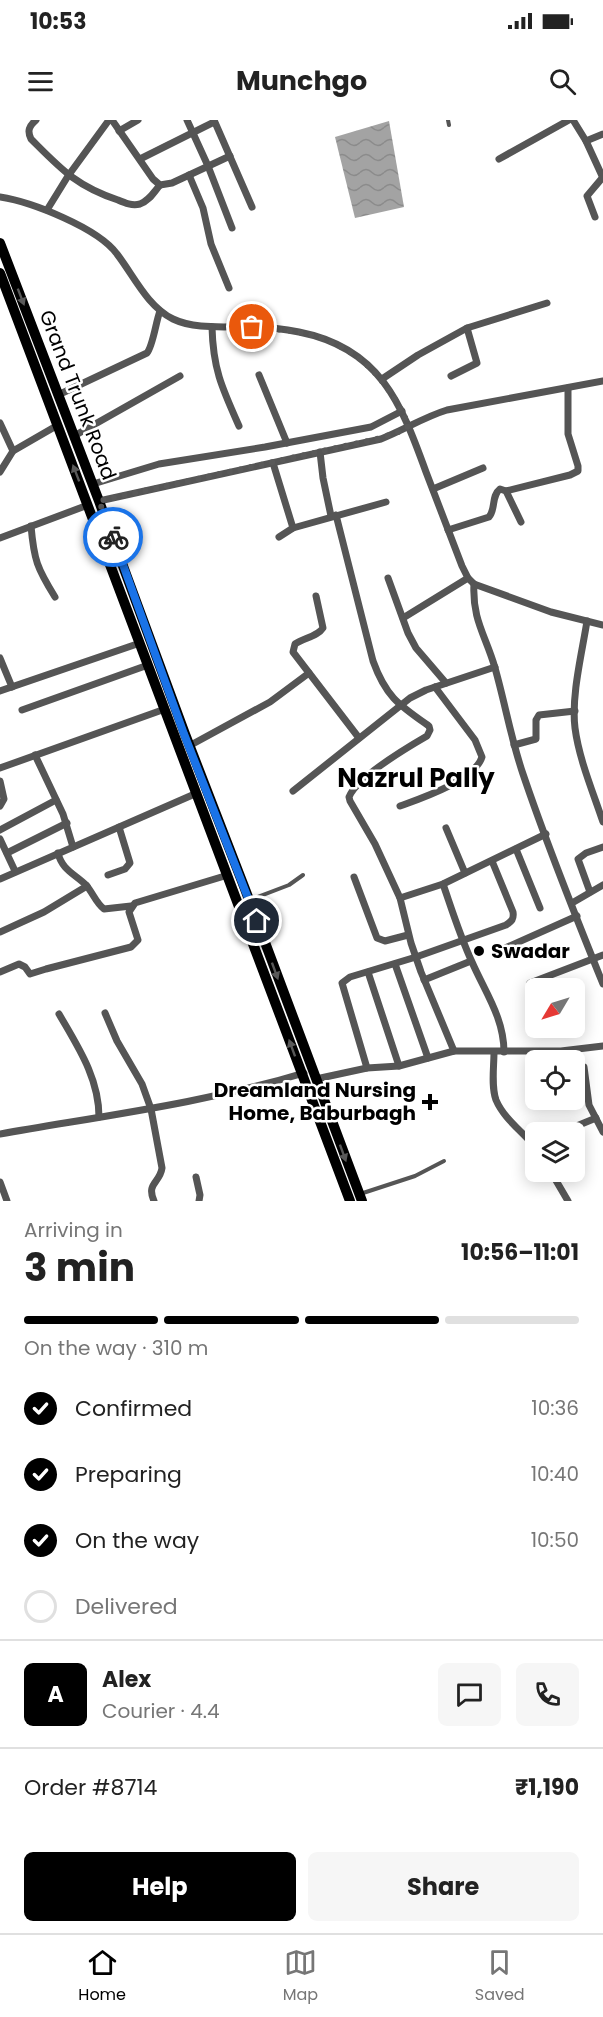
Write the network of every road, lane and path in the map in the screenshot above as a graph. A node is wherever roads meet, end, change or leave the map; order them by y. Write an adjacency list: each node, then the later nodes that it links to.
1 (36, 120): 16 (street)
2 (111, 120): 7 (street); 16 (street)
3 (138, 120): 7 (street)
4 (187, 120): 8 (street)
5 (571, 120): 10 (street); 13 (street)
6 (214, 121): 8 (street); 11 (street)
7 (119, 131): 12 (street)
8 (192, 132): 12 (street); 14 (street)
9 (603, 134): 10 (street)
10 (586, 141): 17 (street)
11 (230, 156): 14 (street); 20 (street)
12 (140, 159): 18 (street)
13 (499, 159)
14 (208, 166): 15 (street); 23 (street)
15 (189, 175): 18 (street); 26 (street)
16 (68, 176): 18 (street); 21 (street)
17 (603, 178): 22 (street)
18 (160, 185)
19 (0, 197): 21 (street)
20 (252, 207)
21 (46, 210): 28 (street)
22 (595, 217)
23 (232, 228)
24 (0, 243): 37 (main road, Grand Trunk Road, one-way to 37)
25 (0, 273): 40 (main road, Grand Trunk Road)
26 (229, 288)
27 (547, 303): 30 (street)
28 (160, 310): 29 (street); 37 (street)
29 (212, 327): 34 (street); 41 (street)
30 (467, 328): 33 (street); 34 (street)
31 (259, 375): 44 (street)
32 (180, 376): 43 (street)
33 (451, 376)
34 (382, 380): 38 (street)
35 (603, 381): 36 (street)
36 (568, 388): 42 (street); 52 (street)
37 (58, 395): 43 (main road, Grand Trunk Road)
38 (402, 411): 42 (street); 44 (street)
39 (0, 423): 45 (street)
40 (58, 425): 45 (street); 55 (main road, Grand Trunk Road, one-way to 40)
41 (239, 426)
42 (409, 426): 46 (street); 51 (street)
43 (74, 436): 50 (main road, Grand Trunk Road)
44 (287, 443): 50 (street)
45 (13, 451): 49 (street)
46 (320, 452): 47 (street); 56 (street)
47 (273, 463): 53 (street); 59 (street)
48 (483, 468): 51 (street)
49 (0, 472)
50 (93, 484): 53 (main road, Grand Trunk Road)
51 (433, 489): 60 (street)
52 (506, 490): 57 (street); 60 (street)
53 (99, 501): 86 (main road, Grand Trunk Road)
54 (386, 502): 56 (street)
55 (88, 505): 58 (street); 71 (main road, Grand Trunk Road)
56 (334, 515): 59 (street); 80 (street)
57 (521, 522)
58 (31, 526): 62 (street); 67 (street)
59 (293, 528): 61 (street)
60 (448, 530): 64 (street)
61 (279, 537)
62 (0, 538)
63 (388, 578): 68 (street)
64 (468, 578): 65 (street); 68 (street)
65 (474, 584): 69 (street); 74 (street)
66 (316, 596): 75 (street)
67 (55, 597)
68 (403, 618): 76 (street)
69 (586, 621): 70 (street); 83 (street)
70 (603, 625)
71 (140, 643): 73 (main road, Grand Trunk Road); 77 (street)
72 (0, 658): 77 (street)
73 (148, 665): 81 (main road, Grand Trunk Road); 82 (street)
74 (495, 667): 76 (street); 85 (street)
75 (309, 673): 84 (street); 86 (street)
76 (446, 683): 78 (street)
77 (12, 687): 79 (street)
78 (435, 687): 80 (street); 96 (street)
79 (0, 691)
80 (400, 706): 84 (street); 121 (street)
81 (165, 709): 87 (street); 93 (main road, Grand Trunk Road)
82 (22, 710)
83 (575, 711): 85 (street); 92 (street)
84 (359, 738): 91 (street)
85 (514, 745): 102 (street)
86 (189, 746): 122 (main road, Grand Trunk Road)
87 (35, 755): 88 (street); 94 (street)
88 (0, 768)
89 (0, 781): 95 (street)
90 (603, 787): 92 (street)
91 (293, 791)
92 (593, 791): 97 (street)
93 (197, 794): 99 (street); 113 (main road, Grand Trunk Road)
94 (56, 800): 98 (street); 101 (street)
95 (0, 806)
96 (400, 806)
97 (603, 822)
98 (67, 823): 104 (street); 107 (street)
99 (119, 827): 104 (street); 112 (street)
100 (446, 828): 111 (street)
101 (0, 830)
102 (546, 834): 106 (street); 123 (street)
103 (0, 839): 107 (street)
104 (73, 847): 108 (street)
105 (603, 847): 120 (street)
106 (516, 849): 109 (street); 125 (street)
107 (7, 853): 110 (street)
108 (58, 853): 110 (street); 119 (street)
109 (492, 861): 111 (street); 129 (street)
110 (15, 871): 116 (street)
111 (465, 873): 117 (street)
112 (108, 875)
113 (228, 875): 124 (street); 150 (main road, Grand Trunk Road, one-way to 113)
114 (303, 875): 122 (lane)
115 (354, 877): 128 (street)
116 (0, 879)
117 (443, 884): 121 (street); 129 (street)
118 (603, 885): 120 (street)
119 (87, 886): 124 (street); 127 (street)
120 (590, 892): 123 (street)
121 (400, 898): 128 (street)
122 (249, 900): 151 (main road, Grand Trunk Road, one-way to 151)
123 (572, 903): 126 (street)
124 (131, 906): 136 (street)
125 (540, 908)
126 (577, 916): 130 (street); 133 (street)
127 (0, 932)
128 (408, 935): 132 (street)
129 (463, 940): 132 (street); 134 (street)
130 (503, 949)
131 (603, 955): 133 (street)
132 (416, 957): 135 (street); 139 (street)
133 (593, 958): 138 (street); 140 (street)
134 (471, 961): 139 (street); 146 (street)
135 (395, 964): 137 (street); 147 (street)
136 (0, 972)
137 (368, 972): 148 (street); 149 (street)
138 (543, 978)
139 (424, 981): 144 (street)
140 (603, 984)
141 (105, 1013): 153 (street)
142 (59, 1014): 154 (street)
143 (603, 1046): 146 (street)
144 (454, 1051): 145 (street); 147 (street)
145 (494, 1052): 146 (street); 159 (street)
146 (504, 1052)
147 (428, 1058): 148 (street)
148 (399, 1066): 149 (street)
149 (367, 1068): 151 (street)
150 (301, 1074): 151 (street); 153 (street); 164 (main road, Grand Trunk Road)
151 (314, 1074): 164 (main road, Grand Trunk Road, one-way to 164)
152 (585, 1077): 155 (street)
153 (151, 1109): 154 (street); 165 (street)
154 (99, 1117): 158 (street)
155 (596, 1118): 156 (street); 157 (street)
156 (585, 1123)
157 (603, 1132)
158 (0, 1134)
159 (525, 1136)
160 (444, 1161): 164 (lane)
161 (196, 1177): 167 (street)
162 (0, 1182): 166 (street)
163 (557, 1182): 168 (street)
164 (357, 1199)
165 (151, 1200)
166 (7, 1201)
167 (199, 1201)
168 (568, 1201)

